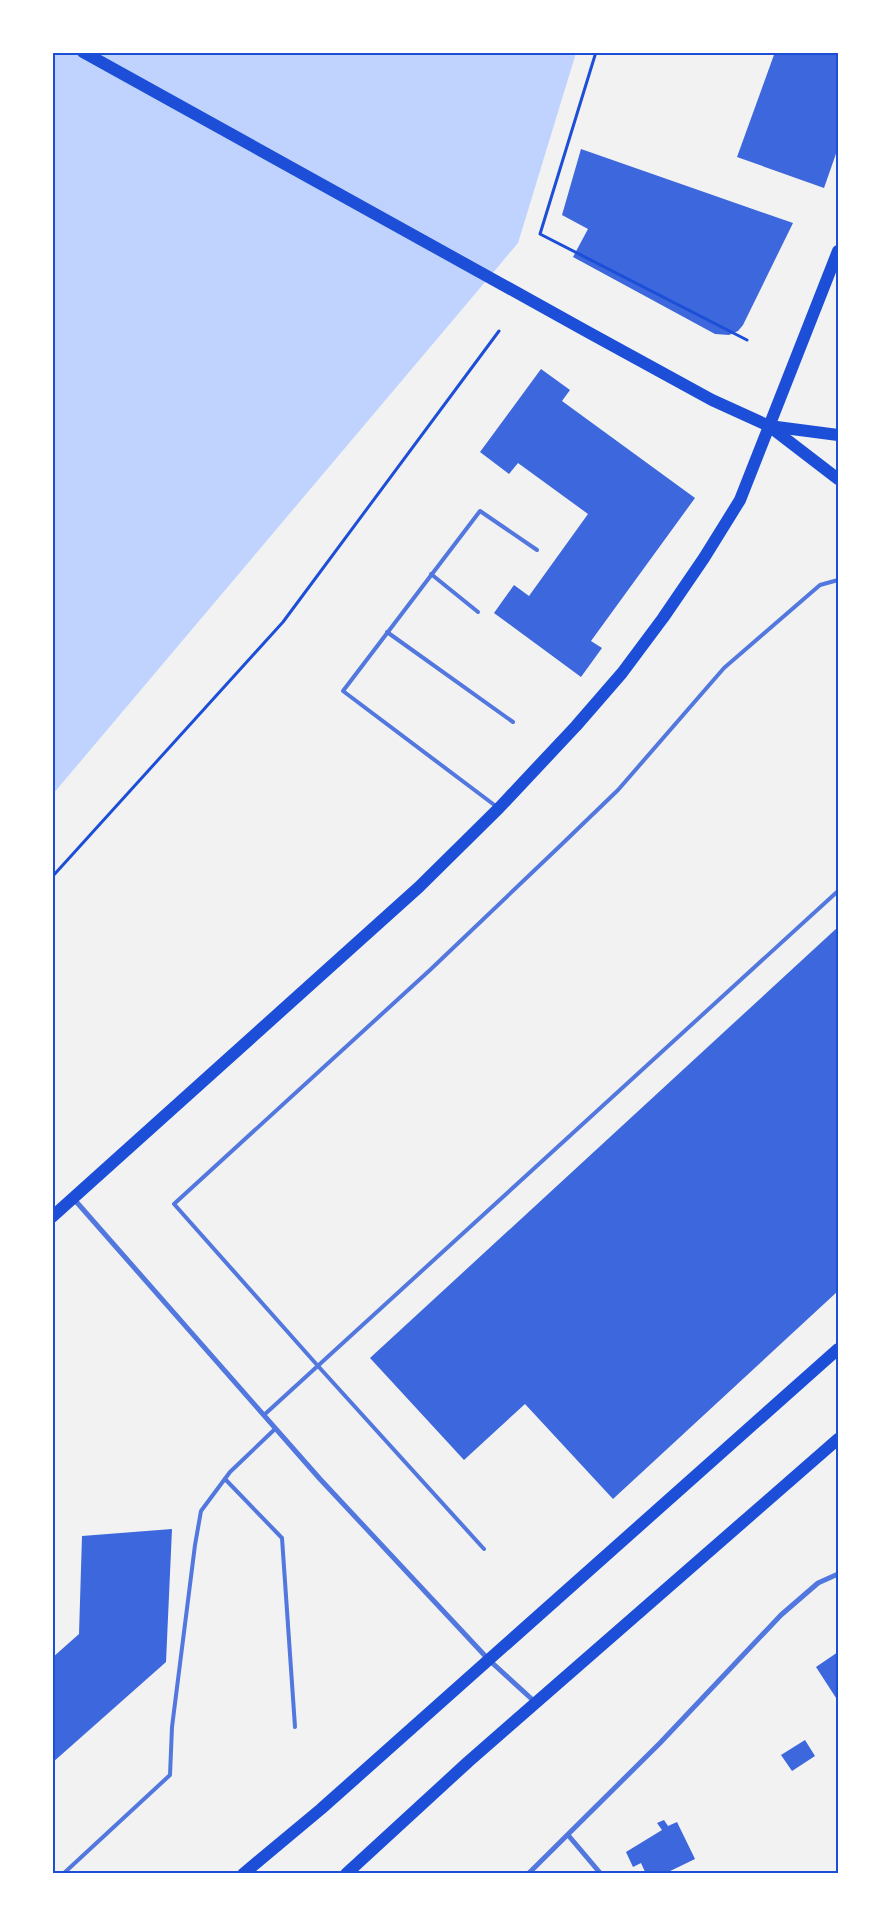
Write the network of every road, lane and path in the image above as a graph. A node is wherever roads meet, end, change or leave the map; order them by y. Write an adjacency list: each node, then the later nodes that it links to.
1 (83, 52): 6 (main road)
2 (596, 52): 5 (path)
3 (838, 252): 6 (main road)
4 (499, 331): 16 (path)
5 (747, 340)
6 (769, 426): 7 (main road); 8 (main road); 15 (main road)
7 (838, 435)
8 (838, 479)
9 (537, 550): 10 (lane)
10 (430, 574): 12 (lane); 13 (lane)
11 (838, 580): 21 (lane)
12 (478, 612)
13 (388, 632): 14 (lane); 15 (lane)
14 (513, 722)
15 (499, 808): 18 (main road)
16 (52, 877)
17 (838, 891): 21 (lane)
18 (74, 1198): 19 (main road); 22 (street)
19 (52, 1217)
20 (838, 1349): 28 (main road)
21 (318, 1366): 22 (lane); 26 (lane)
22 (264, 1415): 23 (street)
23 (275, 1429): 25 (lane); 28 (street)
24 (838, 1439): 29 (main road)
25 (225, 1478): 30 (lane); 32 (lane)
26 (484, 1549)
27 (838, 1574): 31 (street)
28 (489, 1660): 29 (street); 33 (main road)
29 (535, 1703): 34 (main road)
30 (295, 1727)
31 (568, 1835): 35 (street); 36 (street)
32 (62, 1874)
33 (243, 1874)
34 (346, 1874)
35 (528, 1874)
36 (601, 1874)

